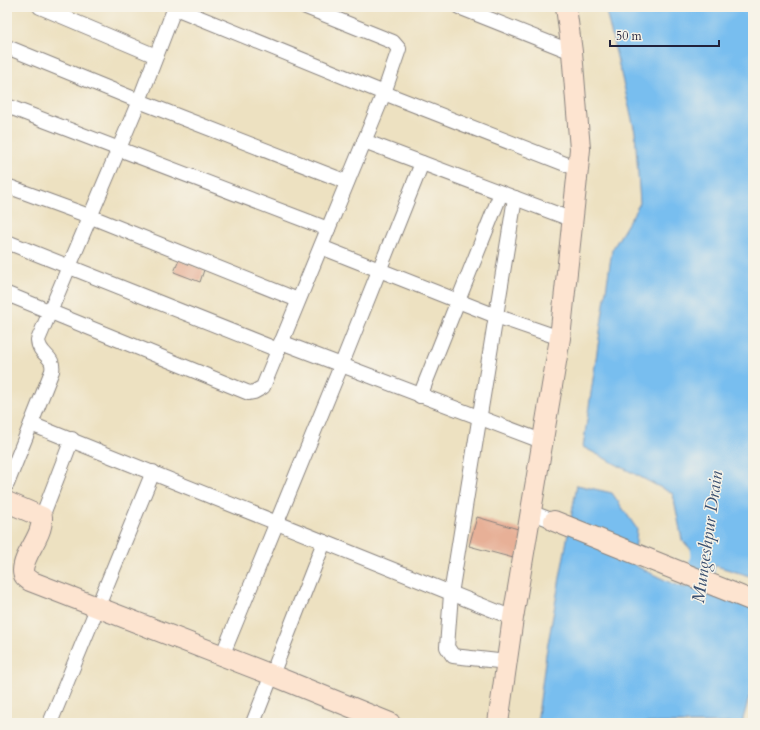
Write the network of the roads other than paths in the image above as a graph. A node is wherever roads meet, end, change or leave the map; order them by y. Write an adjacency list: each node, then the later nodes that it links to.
1 (40, 7): 6 (street)
2 (174, 7): 9 (street); 10 (street)
3 (306, 7): 10 (street)
4 (459, 7): 8 (street)
5 (566, 7): 8 (street)
6 (58, 10): 9 (street)
7 (7, 47): 11 (street)
8 (572, 52): 16 (street)
9 (156, 56): 11 (street)
10 (384, 93): 13 (street); 16 (street)
11 (139, 101): 14 (street); 17 (street)
12 (7, 106): 14 (street)
13 (364, 141): 15 (street); 17 (street)
14 (118, 149): 21 (street); 23 (street)
15 (422, 162): 19 (street); 27 (street)
16 (578, 169): 22 (street)
17 (347, 182): 23 (street)
18 (7, 186): 21 (street)
19 (501, 193): 20 (street); 30 (street)
20 (515, 198): 22 (street); 32 (street)
21 (89, 216): 26 (street); 29 (street)
22 (573, 220): 33 (street)
23 (328, 229): 25 (street)
24 (7, 242): 26 (street)
25 (321, 247): 27 (street); 29 (street)
26 (69, 265): 31 (street); 34 (street)
27 (379, 271): 30 (street); 35 (street)
28 (7, 294): 31 (street)
29 (298, 300): 34 (street)
30 (458, 301): 32 (street); 36 (street)
31 (50, 312): 34 (street); 38 (street)
32 (496, 316): 33 (street); 37 (street)
33 (560, 338): 40 (street)
34 (280, 346): 35 (street)
35 (341, 366): 36 (street); 47 (street)
36 (420, 396): 37 (street)
37 (479, 418): 40 (street); 49 (street)
38 (31, 424): 39 (street); 42 (street)
39 (72, 439): 41 (street); 45 (street)
40 (544, 442): 44 (street)
41 (153, 472): 47 (street); 51 (street)
42 (7, 484)
43 (7, 502): 45 (street)
44 (530, 512): 46 (street); 52 (street)
45 (42, 517): 51 (street)
46 (554, 521): 50 (street)
47 (277, 522): 48 (street); 53 (street)
48 (324, 542): 49 (street); 55 (street)
49 (452, 594): 52 (street); 54 (street)
50 (753, 602)
51 (96, 607): 53 (street); 56 (street)
52 (513, 618): 54 (street)
53 (222, 656): 55 (street)
54 (507, 662): 59 (street)
55 (272, 675): 57 (street); 58 (street)
56 (50, 723)
57 (253, 723)
58 (390, 723)
59 (498, 723)

